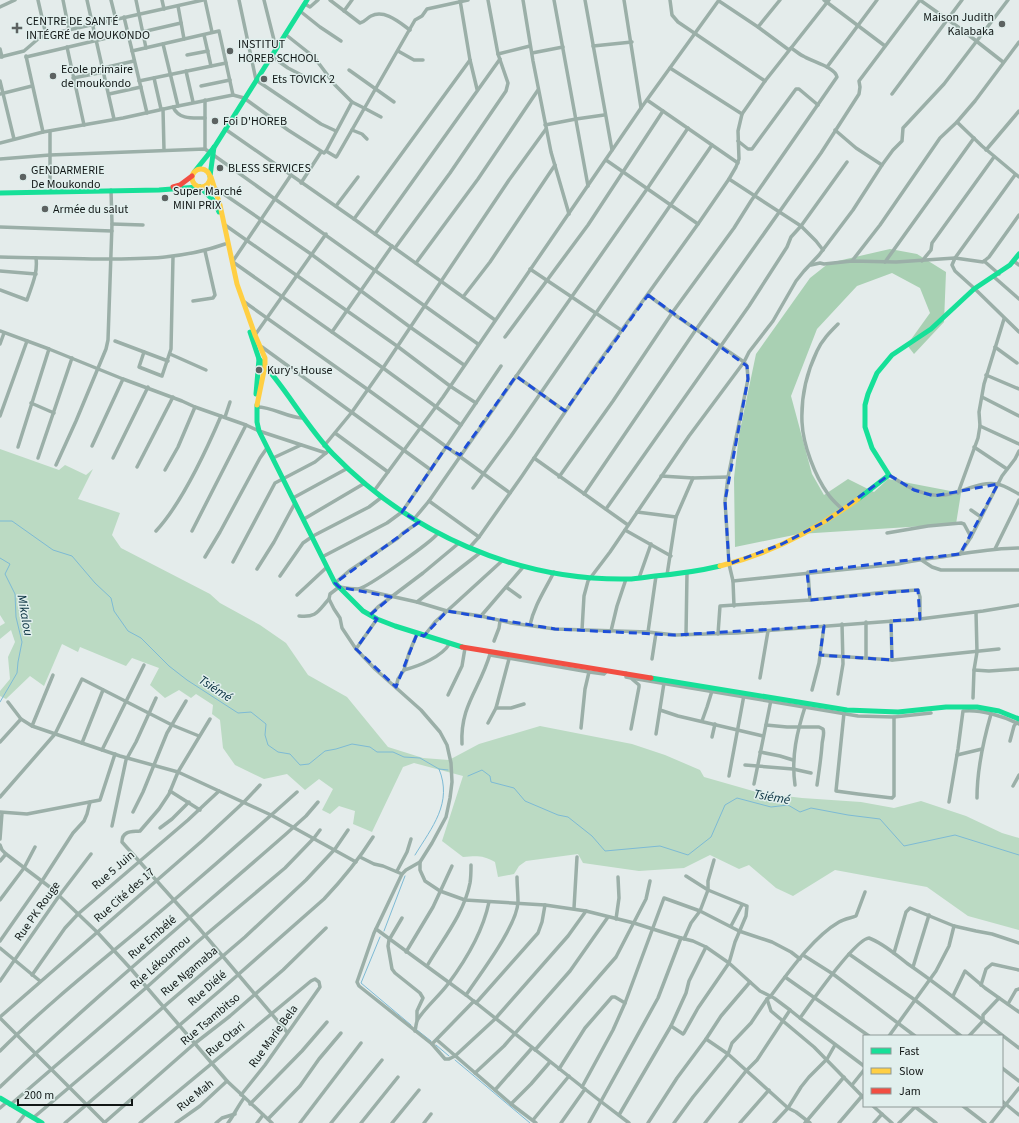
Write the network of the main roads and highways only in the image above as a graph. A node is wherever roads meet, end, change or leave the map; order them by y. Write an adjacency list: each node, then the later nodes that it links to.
1 (306, 2): 2 (main road)
2 (209, 151): 3 (main road); 4 (main road)
3 (194, 173): 4 (main road); 5 (main road); 6 (main road)
4 (210, 176): 5 (main road); 11 (main road)
5 (199, 187): 6 (main road); 10 (main road)
6 (167, 189): 7 (main road)
7 (0, 193)
8 (1019, 254): 9 (main road)
9 (1017, 264): 13 (main road)
10 (258, 358): 11 (main road); 12 (main road); 14 (main road)
11 (265, 358): 12 (main road); 13 (main road)
12 (266, 366): 13 (main road); 14 (main road)
13 (276, 380)
14 (257, 406): 15 (main road)
15 (1018, 721)
16 (0, 1098): 17 (main road)
17 (34, 1120): 18 (main road)
18 (42, 1123)

